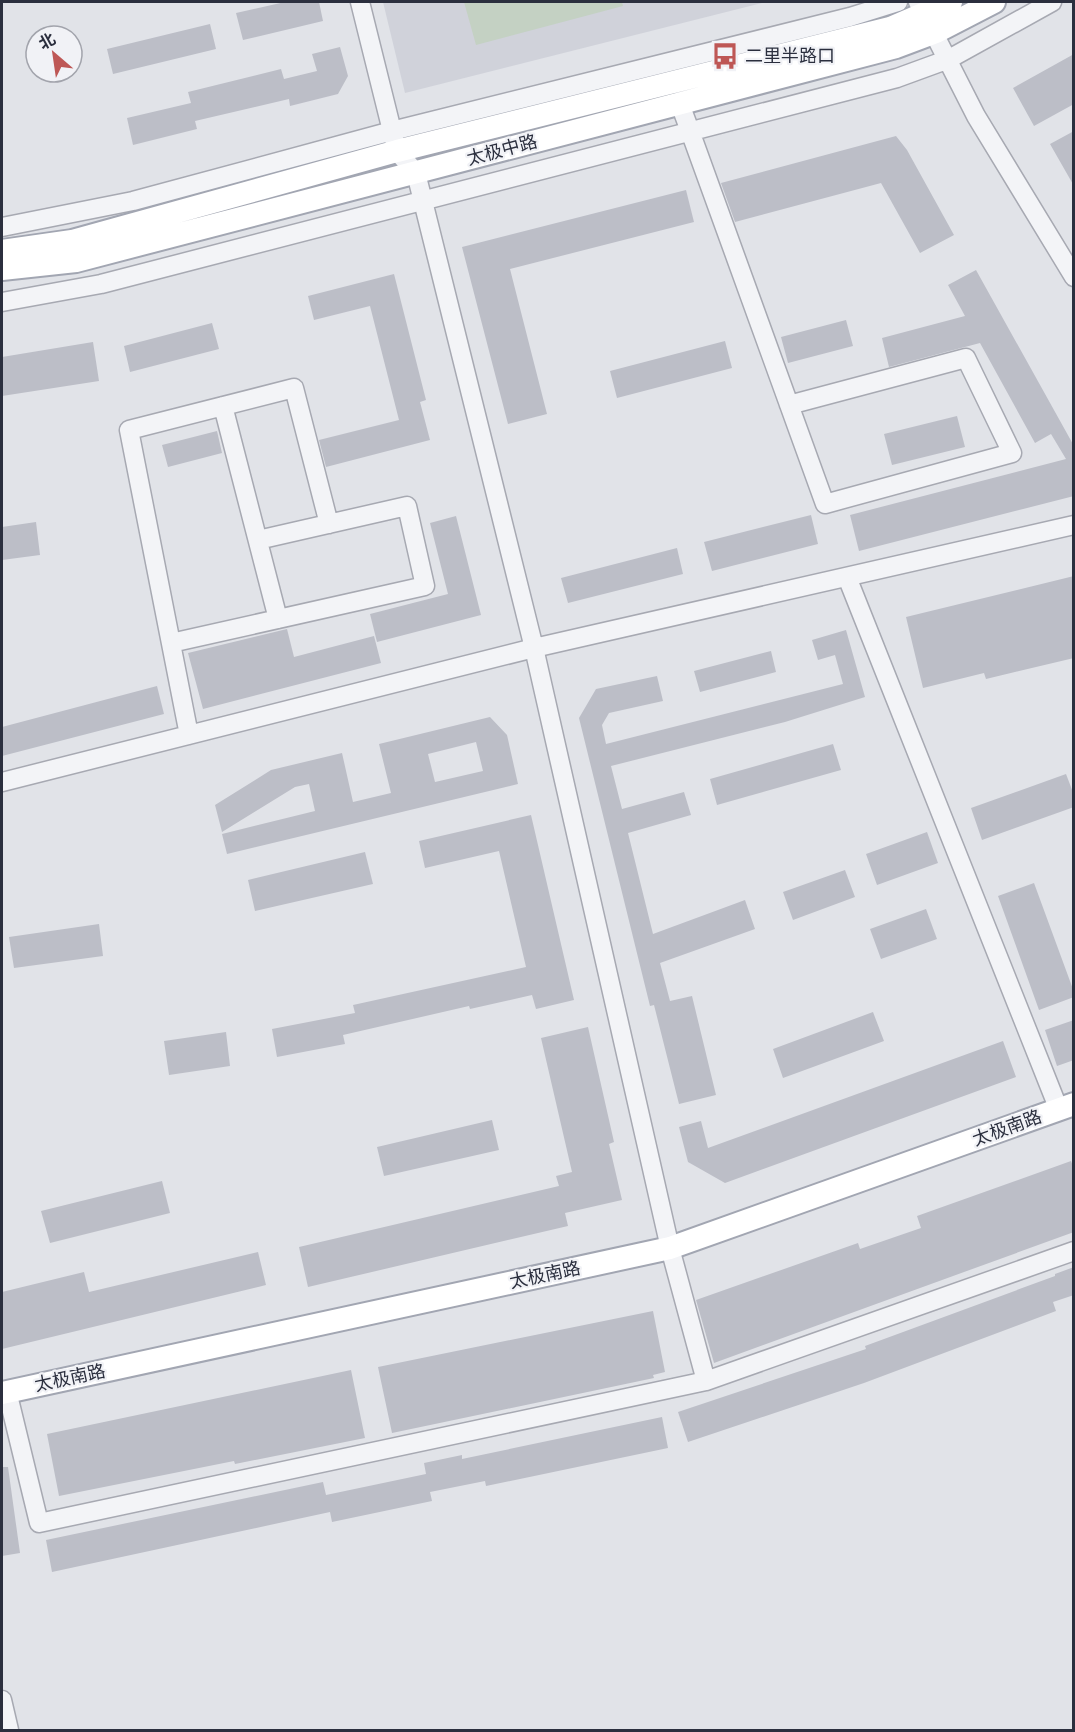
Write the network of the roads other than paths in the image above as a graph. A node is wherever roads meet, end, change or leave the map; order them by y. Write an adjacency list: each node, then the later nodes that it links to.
1 (360, 2): 10 (street)
2 (897, 2): 10 (street)
3 (951, 2): 6 (main road, 太极中路)
4 (994, 2): 6 (main road, 太极中路)
5 (1052, 2): 7 (street)
6 (926, 16): 7 (street); 8 (main road, 太极中路); 10 (main road, 太极中路)
7 (948, 59): 9 (street); 16 (street)
8 (680, 104): 9 (street); 11 (main road, 太极中路)
9 (690, 131): 12 (street); 18 (street)
10 (395, 141): 11 (street); 13 (street); 14 (main road, 太极中路)
11 (416, 173): 12 (street); 15 (main road, 太极中路)
12 (423, 201): 17 (street); 26 (street)
13 (2, 228)
14 (2, 251)
15 (2, 269)
16 (1074, 277)
17 (2, 302)
18 (789, 405): 18 (street)
19 (223, 406): 20 (street); 22 (street); 25 (street)
20 (329, 524): 22 (street); 24 (street)
21 (1074, 525): 23 (street)
22 (258, 540): 24 (street)
23 (847, 577): 26 (street); 29 (street)
24 (278, 619): 25 (street)
25 (171, 643): 27 (street)
26 (534, 648): 27 (street); 30 (street)
27 (189, 735): 28 (street)
28 (2, 782)
29 (1066, 1107): 30 (main road, 太极南路)
30 (670, 1248): 32 (street); 33 (main road, 太极南路)
31 (1074, 1251): 32 (street)
32 (706, 1381): 33 (street)
33 (4, 1392)
34 (2, 1700): 35 (street)
35 (9, 1731)

